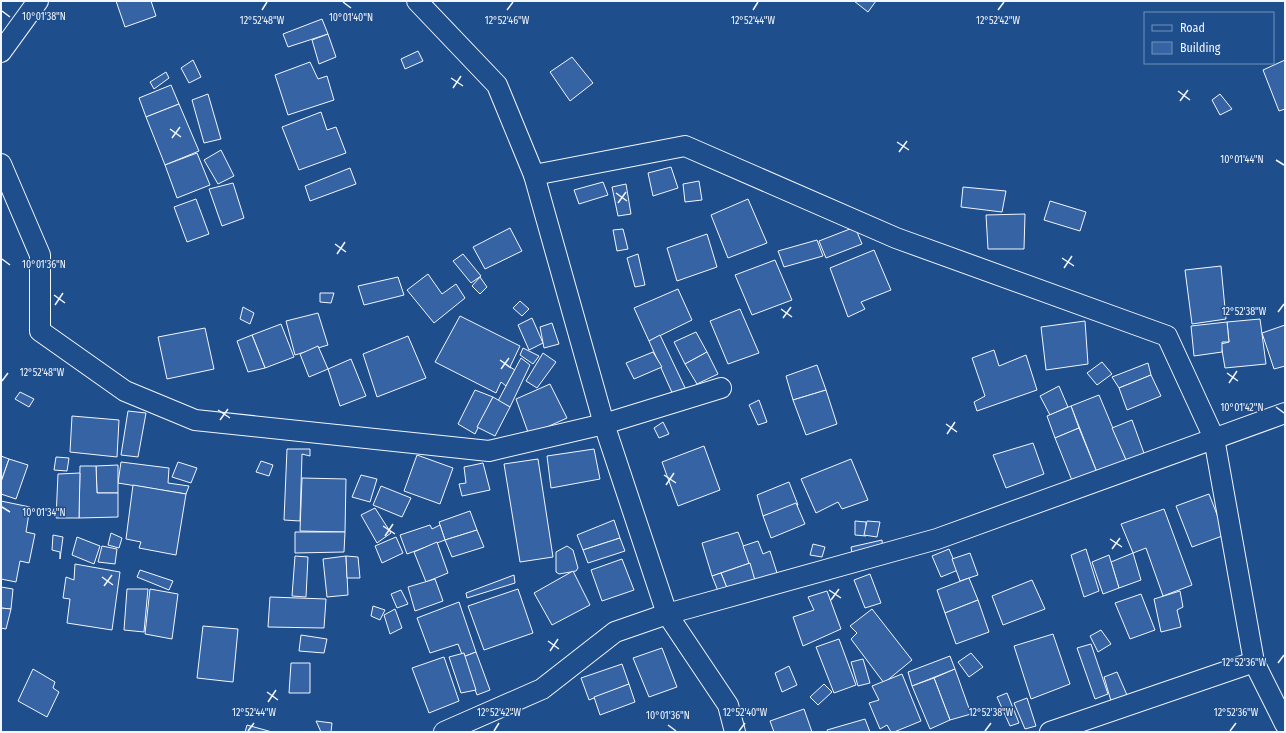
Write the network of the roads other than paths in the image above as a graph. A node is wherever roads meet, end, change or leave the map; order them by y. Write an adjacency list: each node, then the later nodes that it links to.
1 (38, 1): 3 (street)
2 (417, 1): 5 (street)
3 (1, 52)
4 (1, 164): 8 (street)
5 (534, 175): 8 (street); 9 (street)
6 (720, 388): 8 (street)
7 (1285, 413): 9 (street)
8 (604, 424): 10 (street)
9 (1214, 438): 10 (street); 11 (street)
10 (667, 614): 13 (street); 14 (street)
11 (1254, 662): 12 (street); 15 (street)
12 (1285, 724)
13 (444, 732)
14 (735, 732)
15 (1050, 732)

